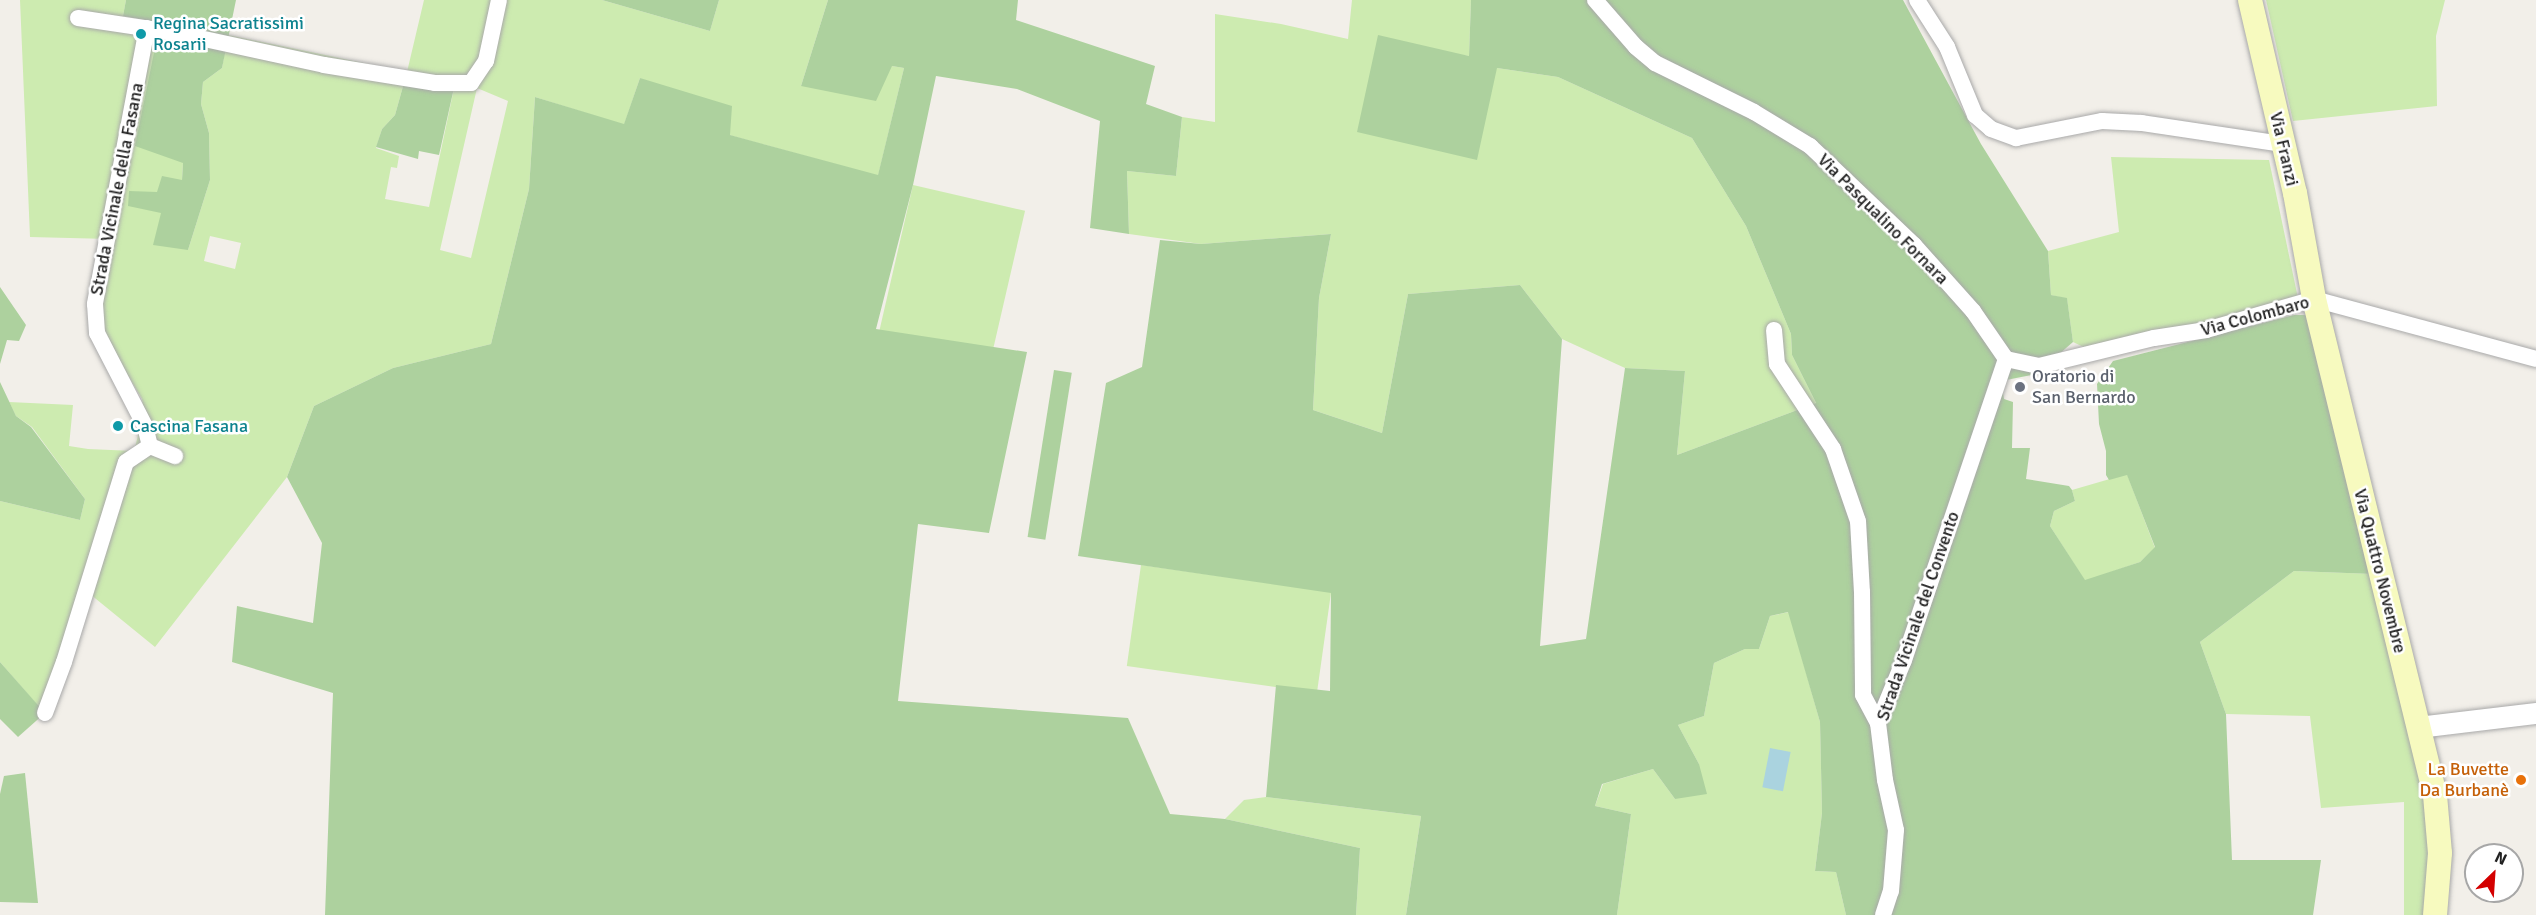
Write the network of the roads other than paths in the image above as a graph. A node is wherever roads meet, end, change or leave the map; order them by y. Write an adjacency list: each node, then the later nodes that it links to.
1 (499, 0): 6 (street)
2 (1595, 0): 10 (street, Via Pasqualino Fornara)
3 (1917, 0): 7 (street)
4 (2250, 0): 7 (main road, Via Franzi)
5 (78, 18): 6 (street)
6 (147, 28): 12 (street, Strada Vicinale della Fasana)
7 (2283, 144): 8 (main road, Via Franzi)
8 (2314, 299): 10 (street, Via Colombaro); 11 (street, Via Colombaro); 17 (main road, Via Quattro Novembre)
9 (1774, 330): 16 (street)
10 (2006, 359): 16 (street, Strada Vicinale del Convento)
11 (2536, 359)
12 (150, 446): 13 (street); 14 (street)
13 (175, 456)
14 (45, 712)
15 (2536, 713): 17 (street)
16 (1878, 723): 18 (street, Strada Vicinale del Convento)
17 (2418, 727): 19 (main road, Via Quattro Novembre)
18 (1883, 915)
19 (2435, 915)

